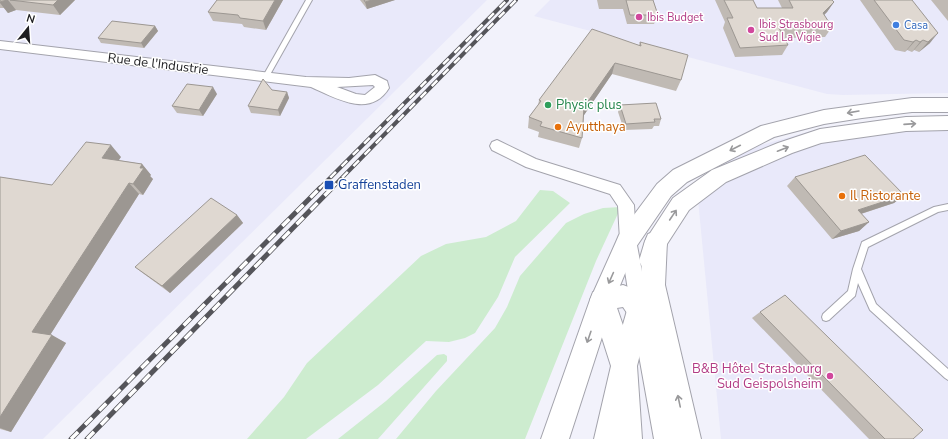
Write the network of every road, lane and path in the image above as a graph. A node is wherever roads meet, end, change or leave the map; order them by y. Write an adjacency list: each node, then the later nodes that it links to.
1 (309, 0): 3 (lane)
2 (0, 45): 3 (street, Rue de l'Industrie)
3 (265, 78): 4 (street, Rue de l'Industrie)
4 (315, 83)
5 (948, 105): 9 (main road, one-way to 9)
6 (948, 123): 10 (main road, one-way to 6)
7 (498, 146): 9 (street)
8 (948, 208): 11 (lane)
9 (628, 240): 12 (main road, one-way to 12); 13 (street)
10 (656, 241): 13 (main road); 21 (main road, one-way to 10)
11 (857, 269): 14 (lane); 16 (lane)
12 (602, 300): 13 (main road); 15 (main road); 17 (main road, one-way to 17)
13 (640, 309): 15 (main road); 20 (main road)
14 (826, 317)
15 (624, 366): 18 (main road); 19 (main road)
16 (948, 375)
17 (555, 439)
18 (608, 439)
19 (628, 439)
20 (668, 439)
21 (687, 439)

